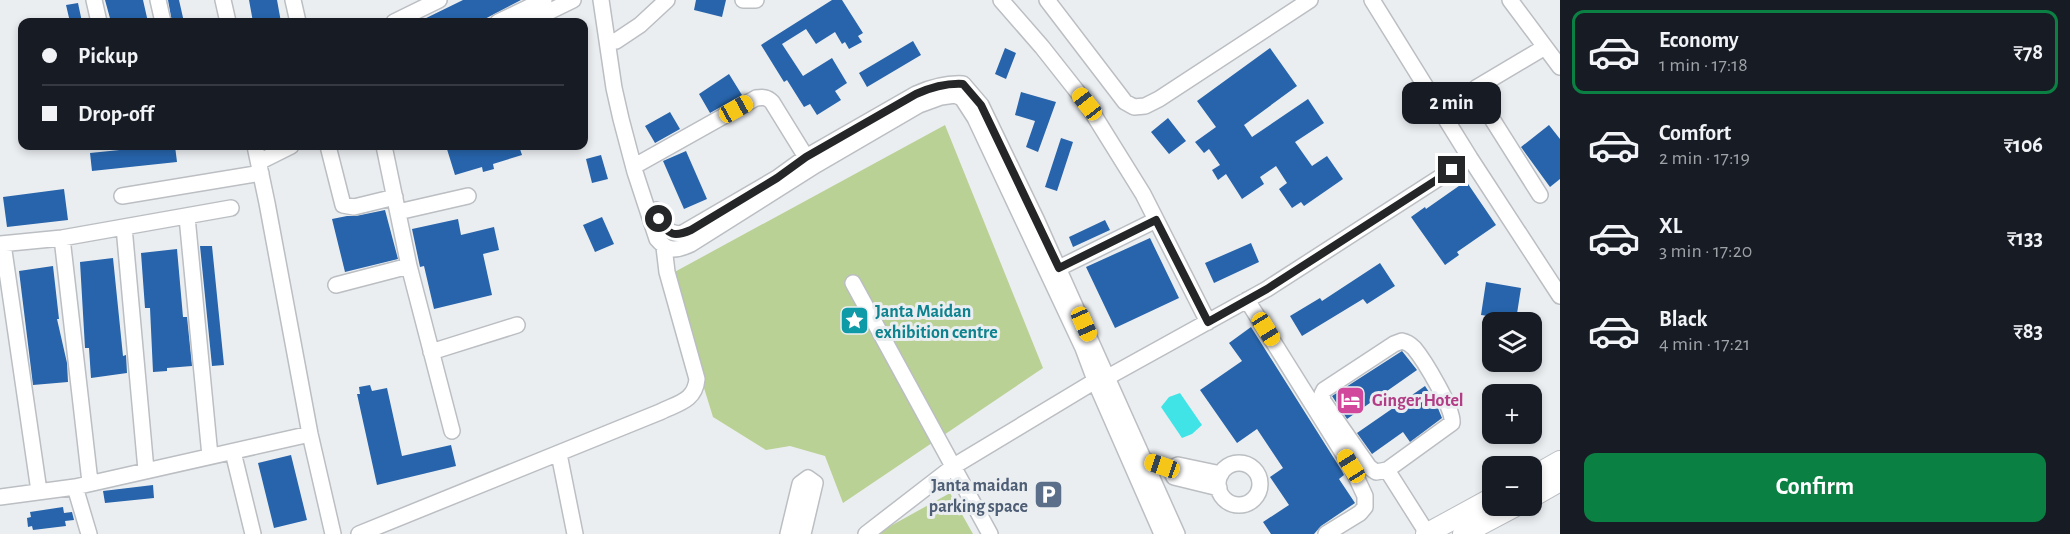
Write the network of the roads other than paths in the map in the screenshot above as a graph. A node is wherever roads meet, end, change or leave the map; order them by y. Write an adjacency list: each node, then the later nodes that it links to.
1 (94, 0): 18 (street)
2 (158, 0): 19 (street)
3 (223, 0): 20 (street)
4 (292, 0): 21 (street)
5 (440, 0): 22 (street)
6 (544, 0): 23 (street)
7 (573, 0): 24 (street)
8 (601, 0): 45 (street)
9 (610, 0): 25 (street)
10 (668, 0): 25 (street)
11 (743, 0): 12 (street)
12 (756, 0)
13 (1001, 0): 41 (street)
14 (1047, 0): 15 (street)
15 (1310, 0)
16 (1372, 0): 33 (street)
17 (1510, 0): 26 (street)
18 (98, 18)
19 (162, 18)
20 (227, 18)
21 (297, 18)
22 (402, 18)
23 (506, 18)
24 (536, 18)
25 (616, 41): 34 (street)
26 (1545, 47): 27 (street); 35 (street)
27 (1560, 67)
28 (279, 150): 31 (street)
29 (329, 150): 38 (street)
30 (385, 150): 38 (street)
31 (260, 156): 36 (street); 57 (street)
32 (806, 157): 34 (street); 34 (street); 47 (street)
33 (1470, 158): 50 (street); 51 (street)
34 (640, 163)
35 (1540, 195)
36 (122, 196)
37 (468, 196): 38 (street)
38 (397, 204): 46 (street)
39 (231, 208): 40 (street)
40 (187, 217): 42 (street); 60 (street)
41 (1156, 220): 47 (street); 52 (street)
42 (124, 227): 43 (street); 64 (street)
43 (62, 238): 44 (street); 68 (street)
44 (1, 244): 70 (street)
45 (664, 247): 55 (street); 59 (street)
46 (409, 266): 49 (street); 54 (street)
47 (1059, 268): 55 (street)
48 (853, 283): 63 (street)
49 (336, 285)
50 (1560, 296)
51 (1247, 300): 52 (street); 86 (street)
52 (1208, 322): 55 (street)
53 (517, 325): 54 (street)
54 (431, 352): 56 (street)
55 (1101, 379): 61 (street); 63 (street); 84 (street)
56 (452, 431)
57 (310, 434): 58 (street); 77 (street)
58 (234, 452): 60 (street); 76 (street)
59 (559, 453): 78 (street); 79 (street)
60 (210, 456): 64 (street)
61 (1144, 460): 67 (street); 85 (street)
62 (1560, 461): 66 (main road)
63 (954, 466): 82 (street); 83 (street)
64 (146, 470): 68 (street)
65 (1387, 470): 65 (street); 87 (street)
66 (1542, 471)
67 (1220, 481)
68 (82, 484): 70 (street); 75 (street)
69 (1559, 485): 71 (main road)
70 (39, 491): 72 (street)
71 (1542, 493)
72 (0, 497)
73 (1482, 503): 87 (main road)
74 (1497, 516): 88 (main road)
75 (89, 534)
76 (254, 534)
77 (333, 534)
78 (359, 534)
79 (575, 534)
80 (788, 534): 81 (street)
81 (803, 534)
82 (866, 534)
83 (990, 534)
84 (1162, 534)
85 (1177, 534)
86 (1326, 534)
87 (1426, 534)
88 (1463, 534)

